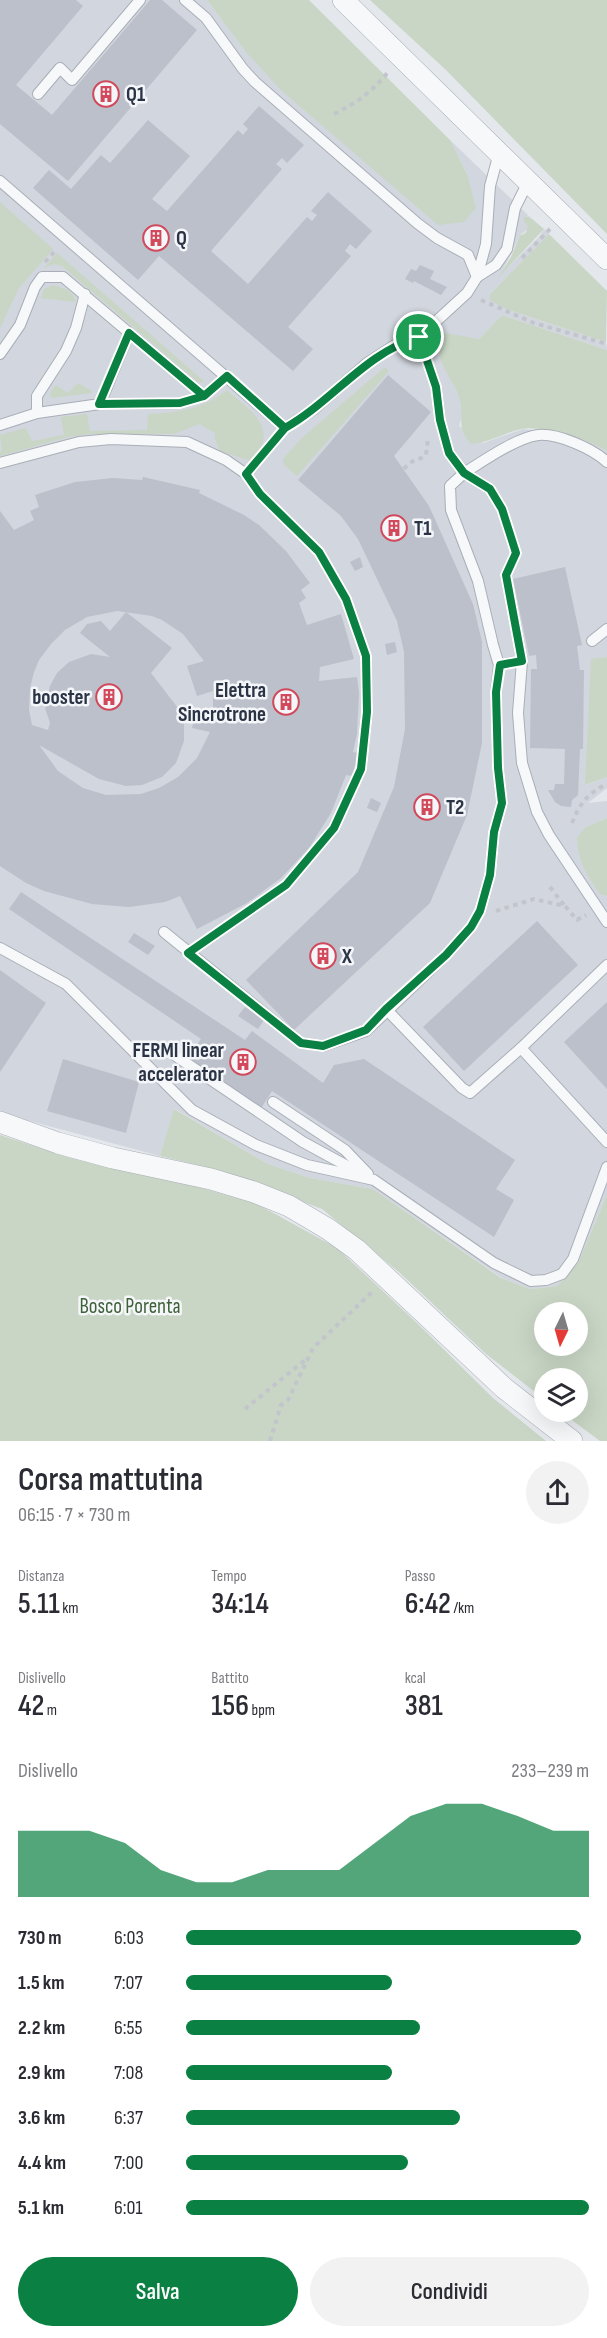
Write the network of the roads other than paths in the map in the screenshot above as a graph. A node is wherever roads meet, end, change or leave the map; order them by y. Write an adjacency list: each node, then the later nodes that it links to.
1 (140, 0): 4 (lane)
2 (185, 0): 9 (lane)
3 (343, 0): 5 (street)
4 (38, 94)
5 (499, 153): 7 (street); 9 (lane)
6 (0, 181): 14 (lane)
7 (528, 182): 8 (street); 9 (lane)
8 (607, 259)
9 (477, 277): 12 (lane)
10 (85, 294): 11 (lane); 13 (lane); 17 (lane)
11 (129, 333): 15 (lane); 16 (lane)
12 (419, 337): 19 (lane); 22 (lane)
13 (0, 354)
14 (227, 376): 15 (lane); 19 (lane)
15 (204, 396): 16 (lane)
16 (99, 404): 17 (lane)
17 (37, 413): 18 (lane)
18 (0, 425)
19 (285, 428): 23 (lane)
20 (607, 462): 22 (lane)
21 (0, 463): 23 (lane)
22 (464, 473): 26 (lane); 27 (lane)
23 (246, 474): 31 (lane)
24 (607, 629): 25 (lane)
25 (592, 641)
26 (522, 661): 27 (lane); 28 (lane)
27 (500, 665): 33 (lane)
28 (607, 922)
29 (164, 932): 31 (lane)
30 (0, 948): 40 (lane)
31 (188, 953): 33 (lane)
32 (607, 965): 34 (lane)
33 (386, 1009): 34 (lane)
34 (521, 1048): 38 (lane)
35 (167, 1050): 40 (lane)
36 (273, 1102): 40 (lane)
37 (0, 1122): 41 (street)
38 (607, 1142)
39 (607, 1167): 40 (lane)
40 (374, 1180)
41 (572, 1441)

